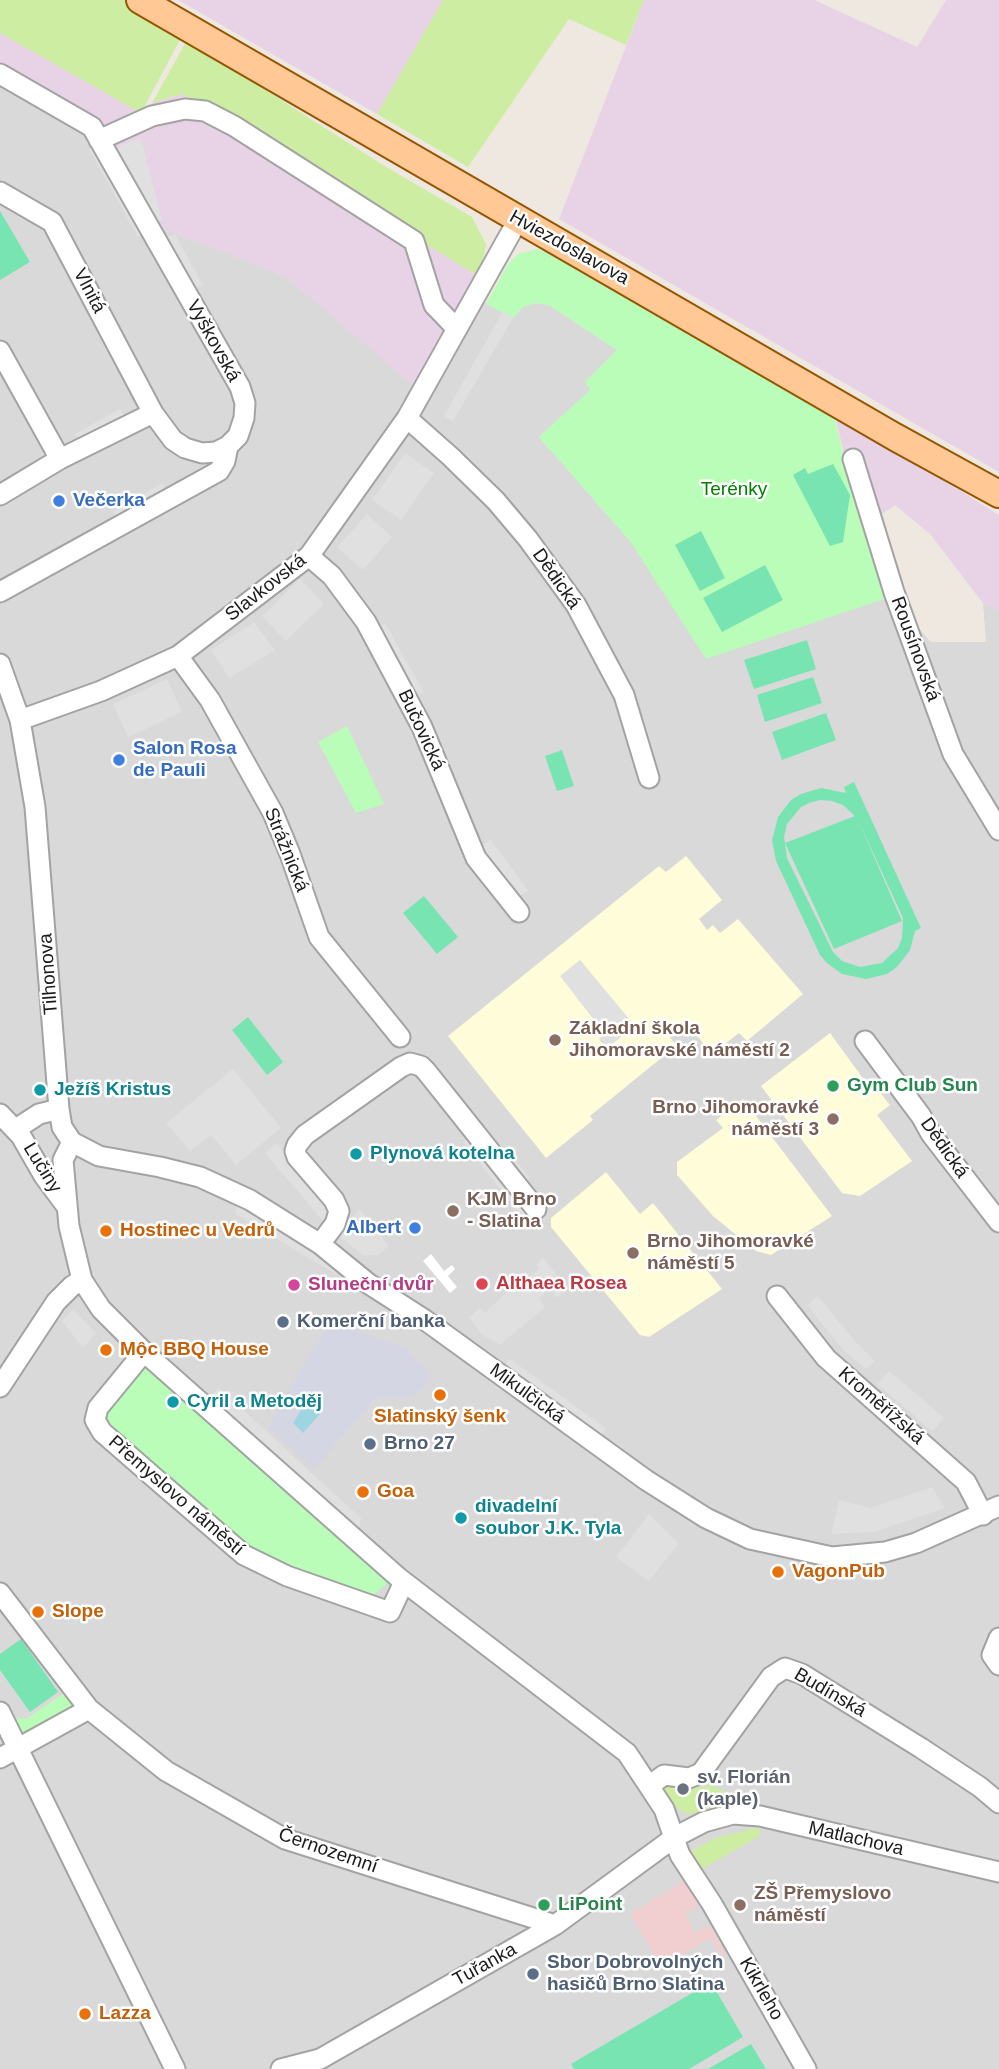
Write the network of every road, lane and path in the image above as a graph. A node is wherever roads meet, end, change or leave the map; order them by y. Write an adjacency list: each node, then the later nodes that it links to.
1 (140, 0): 5 (main road, Hviezdoslavova)
2 (0, 74): 3 (street, Vyškovská)
3 (99, 140): 6 (street); 10 (street, Vyškovská)
4 (0, 192): 8 (street, Vlnitá)
5 (518, 220): 6 (street, Slavkovská); 13 (main road, Hviezdoslavova)
6 (457, 329): 9 (street, Slavkovská)
7 (0, 351): 11 (street)
8 (153, 413): 10 (street, Vlnitá); 11 (street)
9 (407, 418): 15 (street, Slavkovská); 20 (street, Dědická)
10 (228, 446): 16 (street, Vyškovská)
11 (60, 459): 14 (street)
12 (853, 459): 21 (street, Rousínovská)
13 (999, 494)
14 (0, 495)
15 (309, 556): 17 (street, Slavkovská); 22 (street, Bučovická)
16 (0, 592)
17 (178, 656): 19 (street, Slavkovská); 23 (street, Strážnická)
18 (0, 664): 19 (street, Tilhonova)
19 (20, 720): 25 (street, Tilhonova)
20 (649, 778)
21 (999, 830)
22 (519, 912)
23 (400, 1037)
24 (865, 1041): 31 (street, Dědická)
25 (59, 1110): 27 (street, Lučiny); 28 (street, Tilhonova)
26 (0, 1114): 27 (street, Lučiny)
27 (16, 1129): 29 (street, Lučiny)
28 (72, 1142): 29 (street); 32 (street, Mikulčická)
29 (67, 1208): 33 (street)
30 (536, 1209): 32 (street)
31 (999, 1222)
32 (320, 1244): 37 (street, Mikulčická)
33 (82, 1280): 35 (street); 36 (street)
34 (777, 1296): 37 (street, Kroměřížská)
35 (144, 1352): 38 (street); 38 (street, Přemyslovo náměstí)
36 (0, 1387)
37 (991, 1511)
38 (404, 1582): 45 (street)
39 (0, 1593): 42 (street, Černozemní)
40 (999, 1638): 41 (street)
41 (999, 1665)
42 (89, 1709): 44 (street); 49 (street, Černozemní)
43 (0, 1712): 44 (street)
44 (8, 1754): 50 (street)
45 (649, 1786): 46 (street, Budínská); 47 (street)
46 (999, 1803)
47 (675, 1837): 48 (street, Matlachova); 49 (street, Tuřanka); 52 (street, Kikrleho)
48 (999, 1872)
49 (555, 1926): 51 (street, Tuřanka)
50 (175, 2069)
51 (281, 2069)
52 (806, 2069)

